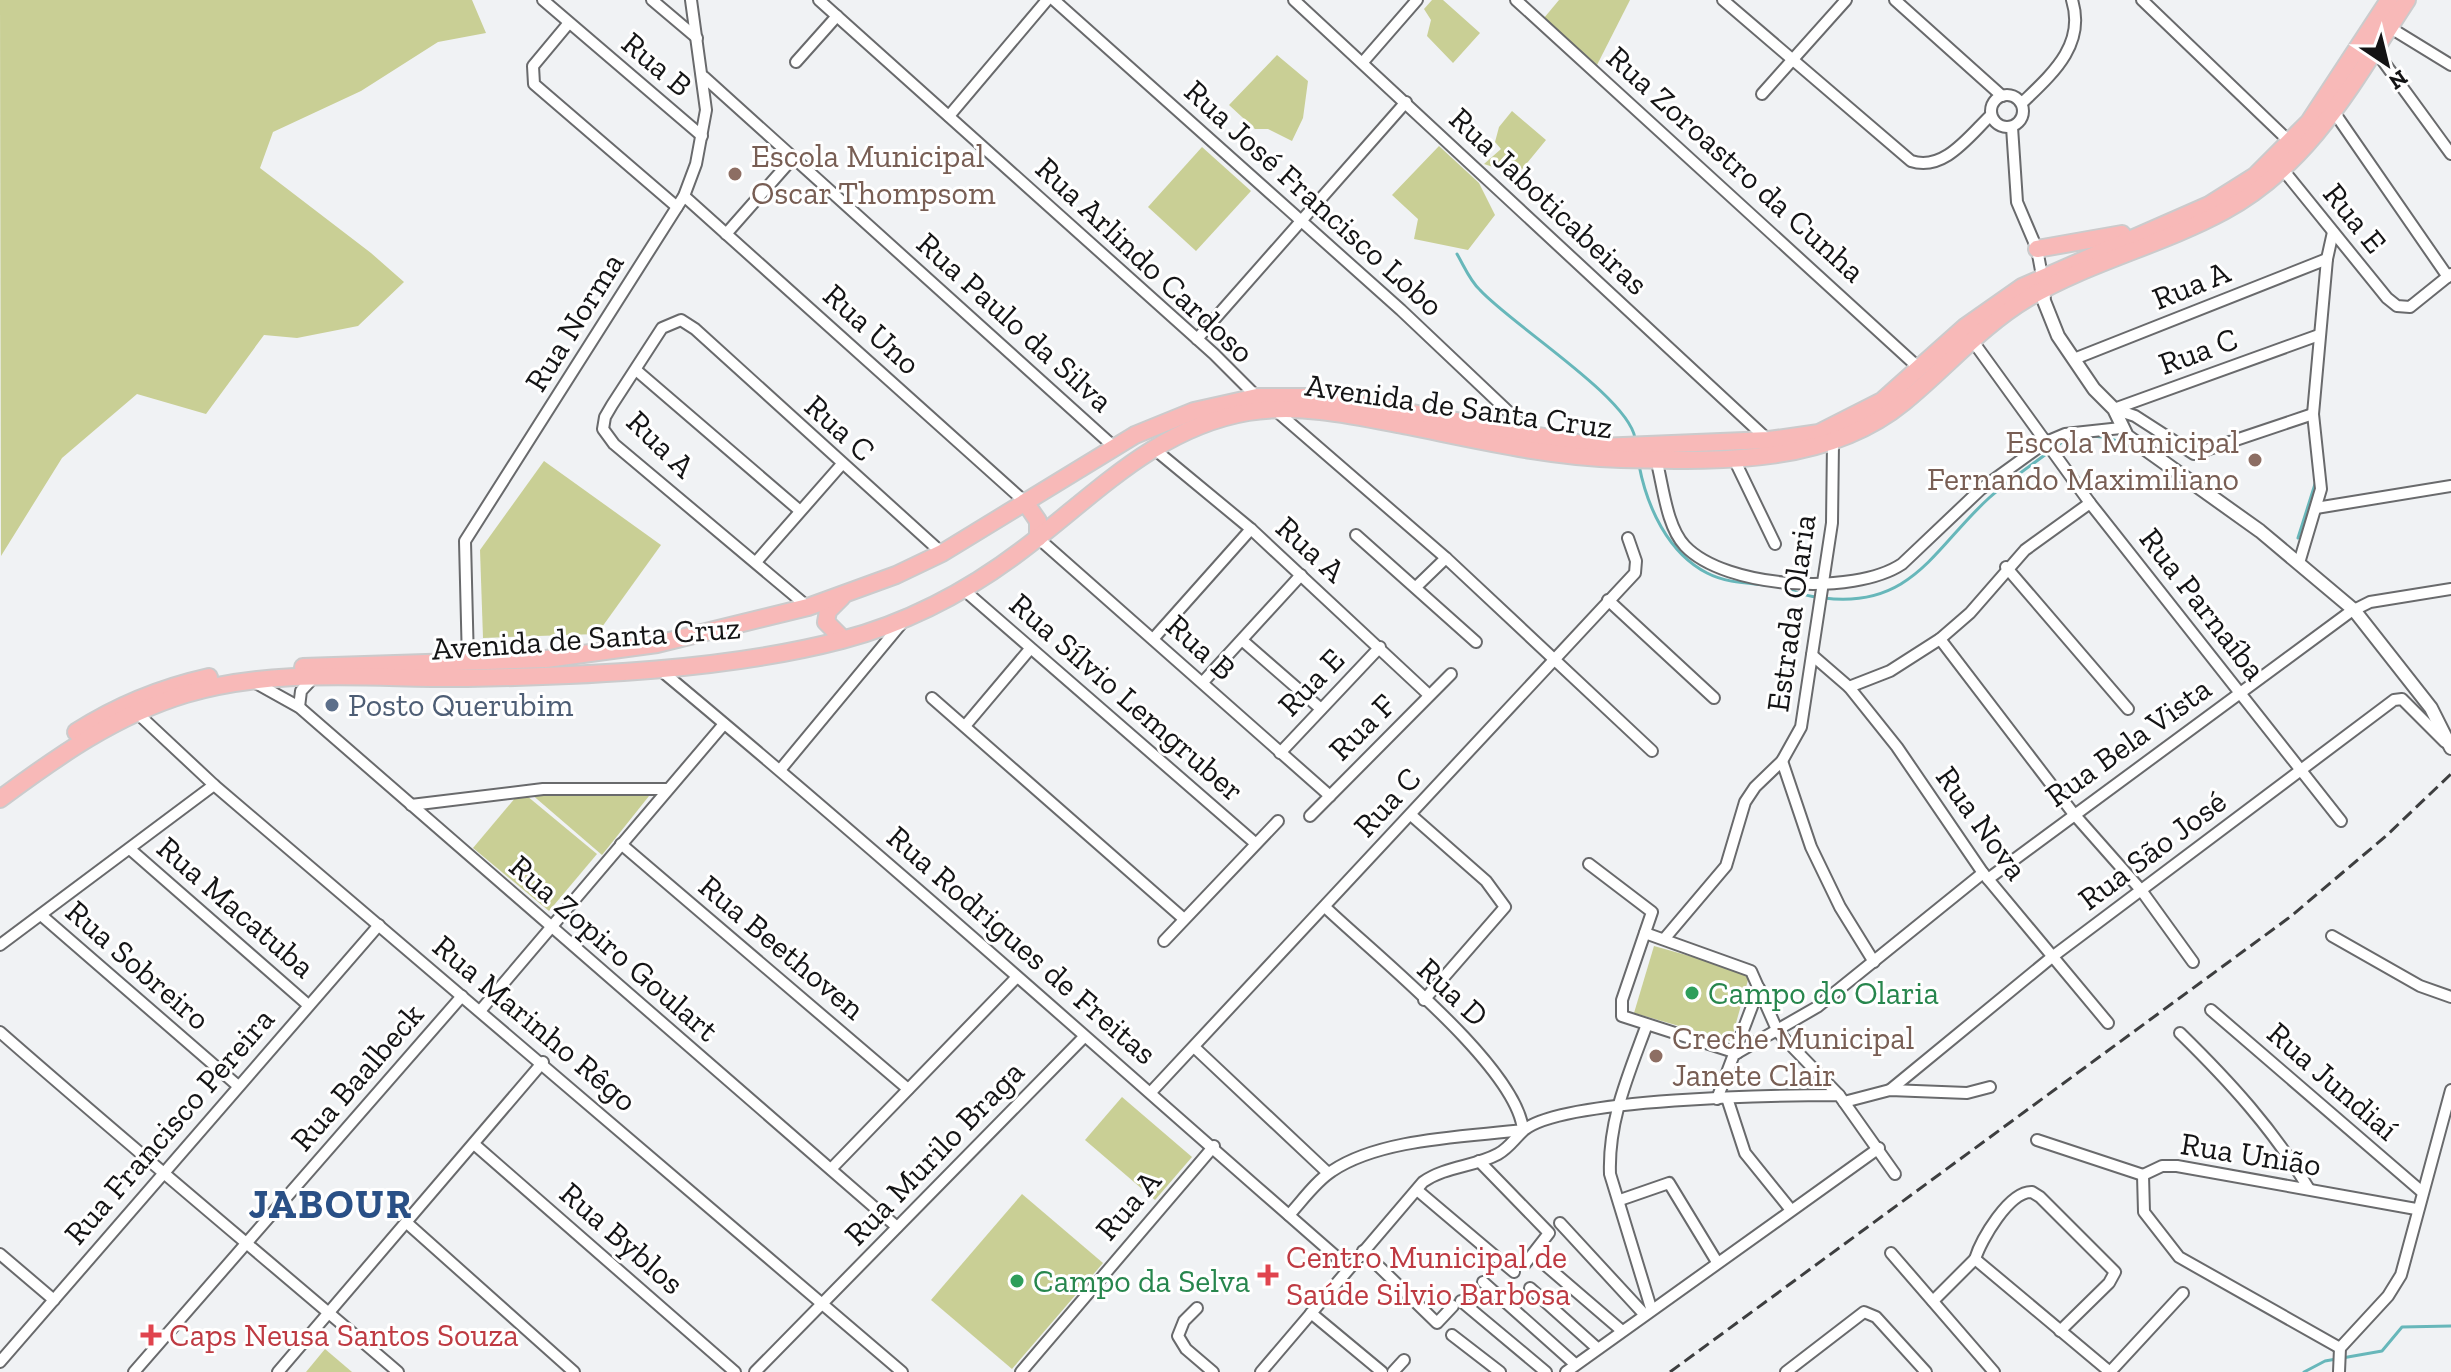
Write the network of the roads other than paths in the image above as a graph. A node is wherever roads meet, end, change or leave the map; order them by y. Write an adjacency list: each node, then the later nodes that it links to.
1 (543, 0): 18 (street, Rua B)
2 (652, 0): 20 (street)
3 (691, 0): 20 (street, Rua Norma)
4 (819, 0): 17 (street, Rua Arlindo Cardoso)
5 (1047, 0): 33 (street)
6 (1054, 0): 42 (street, Rua José Francisco Lobo)
7 (1294, 0): 24 (street, Rua Jaboticabeiras)
8 (1417, 0): 24 (street)
9 (1516, 0): 55 (street, Rua Zoroastro da Cunha)
10 (1723, 0): 22 (street)
11 (1846, 0): 22 (street)
12 (1895, 0): 28 (street)
13 (2072, 0): 30 (street)
14 (2142, 0): 36 (street)
15 (2389, 0): 36 (main road, Avenida de Santa Cruz)
16 (2407, 0): 19 (main road, Avenida de Santa Cruz)
17 (837, 16): 23 (street); 33 (street, Rua Arlindo Cardoso)
18 (568, 24): 35 (street, Rua B); 41 (street)
19 (2389, 27): 21 (main road, Avenida de Santa Cruz); 25 (street)
20 (697, 38): 26 (street, Rua Norma)
21 (2375, 50): 31 (main road, Avenida de Santa Cruz); 37 (street)
22 (1793, 59): 27 (street); 32 (street)
23 (796, 62)
24 (1363, 62): 29 (street, Rua Jaboticabeiras)
25 (2451, 65)
26 (704, 77): 35 (street, Rua Norma); 38 (street, Rua Paulo da Silva)
27 (1762, 94)
28 (2002, 96): 30 (street); 32 (street)
29 (1406, 102): 42 (street); 63 (street, Rua Jaboticabeiras)
30 (2022, 103): 34 (street)
31 (2334, 112): 39 (main road, Avenida de Santa Cruz); 48 (street, Rua E)
32 (1991, 115): 34 (street)
33 (949, 116): 52 (street, Rua Arlindo Cardoso)
34 (2012, 127): 46 (street)
35 (702, 136): 40 (street, Rua Norma)
36 (2291, 143): 43 (main road, Avenida de Santa Cruz)
37 (2451, 154)
38 (793, 158): 45 (street); 66 (street, Rua Paulo da Silva)
39 (2284, 171): 44 (street, Rua E); 49 (main road, Avenida de Santa Cruz)
40 (684, 196): 41 (street, Rua Norma); 45 (street, Rua Uno)
41 (677, 207): 106 (street, Rua Norma)
42 (1302, 223): 52 (street); 62 (street, Rua José Francisco Lobo)
43 (2147, 230): 46 (main road); 49 (main road, Avenida de Santa Cruz)
44 (2333, 232): 47 (street); 48 (street, Rua E)
45 (726, 234): 73 (street, Rua Uno)
46 (2037, 249): 49 (street)
47 (2327, 259): 50 (street); 54 (street, Rua A)
48 (2450, 276)
49 (2042, 283): 53 (main road, Avenida de Santa Cruz); 54 (street); 55 (main road, Avenida de Santa Cruz)
50 (2319, 335): 59 (street, Rua C); 60 (street)
51 (705, 339): 56 (street, Rua A); 71 (street, Rua C)
52 (1197, 339): 57 (street, Rua Arlindo Cardoso)
53 (1972, 340): 64 (main road, Avenida de Santa Cruz); 65 (street, Rua Parnaíba)
54 (2074, 359): 59 (street)
55 (1920, 369): 63 (main road, Avenida de Santa Cruz)
56 (636, 370): 76 (street); 84 (street, Rua A)
57 (1257, 397): 62 (main road, Avenida de Santa Cruz); 66 (main road, Avenida de Santa Cruz)
58 (1274, 409): 67 (main road, Avenida de Santa Cruz); 68 (main road, Avenida de Santa Cruz); 83 (street)
59 (2114, 409): 60 (street); 61 (street)
60 (2313, 414): 75 (street)
61 (2121, 428): 65 (street); 85 (street)
62 (1536, 437): 68 (main road, Avenida de Santa Cruz)
63 (1769, 440): 69 (main road, Avenida de Santa Cruz)
64 (1833, 443): 70 (main road, Avenida de Santa Cruz); 88 (street, Estrada Olaria)
65 (2048, 444): 74 (street, Rua Parnaíba); 88 (street)
66 (1113, 446): 73 (main road, Avenida de Santa Cruz)
67 (1152, 446): 77 (street, Rua A); 79 (main road, Avenida de Santa Cruz)
68 (1624, 452): 69 (main road, Avenida de Santa Cruz)
69 (1650, 454): 70 (main road, Avenida de Santa Cruz); 88 (street)
70 (1733, 457): 81 (street)
71 (842, 464): 76 (street); 82 (street, Rua C)
72 (2451, 486): 75 (street)
73 (1025, 502): 79 (main road); 82 (main road, Avenida de Santa Cruz)
74 (2090, 503): 86 (street); 113 (street, Rua Parnaíba)
75 (2316, 508): 85 (street)
76 (799, 510): 84 (street)
77 (1251, 529): 87 (street, Rua A); 98 (street)
78 (1356, 535): 89 (street)
79 (1038, 538): 91 (main road, Avenida de Santa Cruz); 98 (street, Rua B)
80 (1628, 538): 93 (street, Rua C)
81 (1775, 544)
82 (942, 553): 92 (main road, Avenida de Santa Cruz)
83 (1446, 558): 89 (street); 105 (street)
84 (756, 562): 94 (street, Rua A)
85 (2299, 563): 95 (street)
86 (2006, 567): 99 (street); 119 (street)
87 (1301, 575): 100 (street); 102 (street, Rua A)
88 (1824, 586): 104 (street, Estrada Olaria)
89 (1416, 587): 101 (street)
90 (2451, 589): 95 (street)
91 (964, 590): 96 (main road, Avenida de Santa Cruz); 103 (street, Rua Sílvio Lemgruber)
92 (846, 594): 94 (main road, Avenida de Santa Cruz); 97 (main road)
93 (1608, 600): 105 (street, Rua C); 116 (street)
94 (808, 607): 106 (main road, Avenida de Santa Cruz)
95 (2352, 611): 113 (street, Rua Bela Vista); 123 (street)
96 (909, 616): 97 (main road, Avenida de Santa Cruz); 127 (street)
97 (843, 639): 107 (main road, Avenida de Santa Cruz)
98 (1153, 639): 111 (street, Rua B)
99 (1940, 639): 112 (street); 135 (street)
100 (1243, 641): 111 (street); 118 (street)
101 (1476, 642)
102 (1380, 647): 114 (street, Rua A); 118 (street, Rua E)
103 (1030, 649): 122 (street); 140 (street, Rua Sílvio Lemgruber)
104 (1812, 655): 112 (street, Rua Nova); 126 (street, Estrada Olaria)
105 (1553, 660): 124 (street); 136 (street, Rua C)
106 (468, 663): 130 (main road, Avenida de Santa Cruz)
107 (658, 668): 109 (main road, Avenida de Santa Cruz); 121 (street, Rua Rodrigues de Freitas)
108 (1451, 674): 114 (street, Rua F)
109 (314, 677): 110 (main road, Avenida de Santa Cruz); 117 (street)
110 (251, 680): 117 (street, Rua Zopiro Goulart); 120 (main road, Avenida de Santa Cruz)
111 (1203, 682): 125 (street, Rua B)
112 (1849, 687): 144 (street, Rua Nova)
113 (2240, 692): 128 (street, Rua Parnaíba); 135 (street, Rua Bela Vista)
114 (1429, 695): 132 (street, Rua F)
115 (932, 698): 122 (street)
116 (1714, 698)
117 (299, 707): 134 (street, Rua Zopiro Goulart)
118 (1321, 709): 125 (street, Rua E)
119 (2128, 709)
120 (136, 712): 129 (street, Rua Marinho Rêgo); 133 (main road, Avenida de Santa Cruz)
121 (724, 724): 127 (street, Rua Rodrigues de Freitas); 131 (street)
122 (965, 726): 148 (street)
123 (2448, 745): 128 (street, Rua São José)
124 (1652, 751)
125 (1280, 753): 132 (street, Rua B)
126 (1782, 761): 153 (street, Estrada Olaria); 157 (street)
127 (780, 770): 159 (street, Rua Rodrigues de Freitas)
128 (2300, 771): 139 (street, Rua Parnaíba); 145 (street, Rua São José)
129 (214, 785): 142 (street); 149 (street, Rua Marinho Rêgo)
130 (0, 787)
131 (666, 789): 134 (street); 141 (street)
132 (1330, 796): 137 (street, Rua F)
133 (0, 799)
134 (411, 805): 150 (street, Rua Zopiro Goulart)
135 (2073, 813): 144 (street, Rua Bela Vista); 145 (street)
136 (1411, 815): 146 (street, Rua C); 163 (street)
137 (1310, 816)
138 (1278, 821): 140 (street)
139 (2341, 821)
140 (1255, 843): 148 (street)
141 (621, 844): 150 (street); 178 (street, Rua Beethoven)
142 (131, 850): 147 (street); 164 (street, Rua Macatuba)
143 (1589, 864): 151 (street)
144 (1986, 876): 156 (street, Rua Nova); 157 (street, Rua Bela Vista)
145 (2141, 890): 156 (street, Rua São José); 158 (street)
146 (1325, 907): 163 (street, Rua D); 173 (street, Rua C)
147 (41, 915): 155 (street); 176 (street, Rua Sobreiro)
148 (1184, 919): 154 (street)
149 (379, 925): 161 (street, Rua Marinho Rêgo); 164 (street, Rua Francisco Pereira)
150 (550, 928): 166 (street); 192 (street, Rua Zopiro Goulart)
151 (1645, 933): 153 (street); 168 (street)
152 (2332, 936): 162 (street)
153 (1665, 938): 160 (street)
154 (1164, 941)
155 (0, 945)
156 (2052, 957): 167 (street, Rua Nova); 179 (street, Rua São José)
157 (1874, 962): 170 (street, Rua Bela Vista)
158 (2193, 962)
159 (1016, 978): 172 (street, Rua Rodrigues de Freitas); 178 (street)
160 (1760, 987): 170 (street); 174 (street)
161 (462, 996): 166 (street, Rua Marinho Rêgo); 207 (street, Rua Baalbeck)
162 (2451, 997)
163 (1424, 1000): 186 (street, Rua D)
164 (307, 1004): 176 (street, Rua Francisco Pereira)
165 (2211, 1010): 199 (street, Rua Jundiaí)
166 (480, 1011): 175 (street, Rua Marinho Rêgo)
167 (2108, 1023)
168 (1646, 1027): 174 (street); 185 (street)
169 (0, 1032): 194 (street)
170 (1778, 1032): 174 (street, Rua Bela Vista); 183 (street)
171 (2180, 1033): 197 (street)
172 (1084, 1037): 181 (street, Rua Rodrigues de Freitas); 206 (street, Rua Murilo Braga)
173 (1194, 1047): 181 (street, Rua C); 193 (street)
174 (1737, 1053): 182 (street)
175 (543, 1062): 188 (street); 222 (street, Rua Marinho Rêgo)
176 (237, 1085): 194 (street, Rua Francisco Pereira)
177 (1990, 1087): 179 (street)
178 (908, 1089): 192 (street)
179 (1890, 1090): 183 (street)
180 (2451, 1090): 184 (street)
181 (1152, 1091): 189 (street, Rua Rodrigues de Freitas)
182 (1722, 1098): 183 (street); 185 (street); 202 (street)
183 (1841, 1098): 190 (street)
184 (2449, 1106): 199 (street)
185 (1616, 1107): 186 (street); 200 (street)
186 (1523, 1130): 191 (street); 193 (street)
187 (2037, 1140): 196 (street, Rua União)
188 (474, 1144): 204 (street); 240 (street, Rua Byblos)
189 (1214, 1146): 203 (street, Rua Rodrigues de Freitas); 243 (street, Rua A)
190 (1879, 1148): 195 (street); 202 (street)
191 (1479, 1161): 198 (street); 214 (street)
192 (831, 1169): 206 (street, Rua Zopiro Goulart)
193 (1328, 1173): 203 (street)
194 (161, 1174): 207 (street); 220 (street, Rua Francisco Pereira)
195 (1895, 1174)
196 (2143, 1175): 197 (street, Rua União); 231 (street)
197 (2309, 1189): 201 (street, Rua União)
198 (1417, 1190): 208 (street); 216 (street)
199 (2421, 1191): 201 (street)
200 (1620, 1200): 212 (street); 224 (street)
201 (2416, 1209): 231 (street)
202 (1791, 1210): 212 (street)
203 (1289, 1215): 215 (street, Rua Rodrigues de Freitas)
204 (407, 1223): 225 (street); 239 (street)
205 (1560, 1223): 224 (street)
206 (897, 1227): 222 (street, Rua Murilo Braga)
207 (248, 1241): 225 (street); 236 (street, Rua Baalbeck)
208 (1363, 1251): 215 (street); 249 (street)
209 (1891, 1253): 221 (street)
210 (0, 1254): 220 (street)
211 (1975, 1259): 221 (street); 228 (street); 228 (street)
212 (1717, 1262): 224 (street)
213 (1543, 1263): 227 (street)
214 (1525, 1264)
215 (1348, 1267): 226 (street)
216 (1514, 1272)
217 (1483, 1282): 234 (street)
218 (1530, 1288): 230 (street)
219 (2183, 1293): 253 (street)
220 (54, 1300): 233 (street, Rua Francisco Pereira)
221 (1933, 1301): 252 (street)
222 (822, 1306): 241 (street, Rua Murilo Braga); 242 (street, Rua Marinho Rêgo)
223 (1197, 1308): 244 (street)
224 (1648, 1311): 227 (street)
225 (330, 1313): 237 (street); 238 (street)
226 (1311, 1313): 245 (street); 246 (street)
227 (1621, 1330): 230 (street)
228 (2060, 1331): 253 (street)
229 (1452, 1335): 248 (street)
230 (1597, 1348): 234 (street)
231 (2339, 1351): 235 (street)
232 (1404, 1360): 247 (street)
233 (0, 1362)
234 (1571, 1368)
235 (2339, 1371)
236 (134, 1372)
237 (278, 1372)
238 (398, 1372)
239 (574, 1372)
240 (735, 1372)
241 (755, 1372)
242 (902, 1372)
243 (1021, 1372)
244 (1213, 1372)
245 (1261, 1372)
246 (1382, 1372)
247 (1393, 1372)
248 (1500, 1372)
249 (1546, 1372)
250 (1786, 1372): 251 (street)
251 (1926, 1372)
252 (1994, 1372)
253 (2110, 1372)

